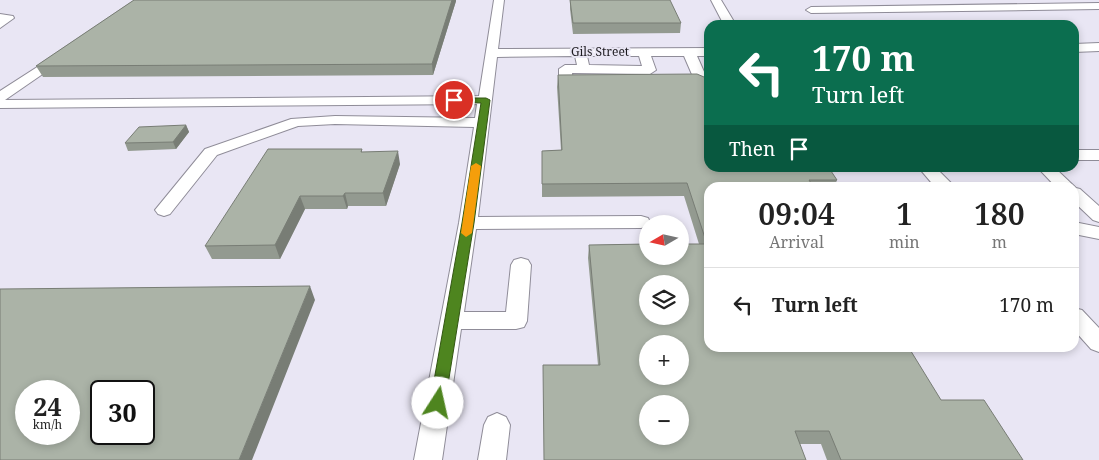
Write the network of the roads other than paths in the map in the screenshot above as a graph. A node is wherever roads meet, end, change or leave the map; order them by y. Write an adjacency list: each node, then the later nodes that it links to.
1 (499, 0): 16 (street)
2 (716, 0): 6 (street)
3 (808, 5): 4 (street); 7 (street)
4 (1099, 6)
5 (0, 17): 8 (street)
6 (727, 20)
7 (822, 20)
8 (0, 25)
9 (1099, 47): 11 (street)
10 (71, 48): 20 (street)
11 (1079, 48)
12 (580, 52): 13 (street, Gils Street); 16 (street, Gils Street); 17 (street)
13 (644, 52): 14 (street, Gils Street); 17 (street)
14 (689, 52): 15 (street, Gils Street); 19 (street)
15 (704, 52)
16 (491, 53): 21 (street)
17 (584, 69): 18 (street)
18 (566, 80)
19 (702, 83)
20 (0, 97)
21 (486, 100): 22 (street); 23 (street)
22 (0, 104)
23 (482, 123): 31 (street); 34 (street)
24 (1079, 155): 25 (street)
25 (1099, 155)
26 (930, 172): 28 (street)
27 (1050, 172): 29 (street)
28 (940, 182)
29 (1061, 182)
30 (1079, 198): 32 (street)
31 (164, 210)
32 (1099, 216)
33 (639, 222): 34 (street)
34 (468, 223): 38 (street)
35 (1079, 229): 36 (street)
36 (1099, 233)
37 (521, 265): 38 (street)
38 (452, 320): 42 (street)
39 (1079, 321): 40 (street)
40 (1099, 343)
41 (497, 425): 43 (street)
42 (428, 460)
43 (492, 460)

